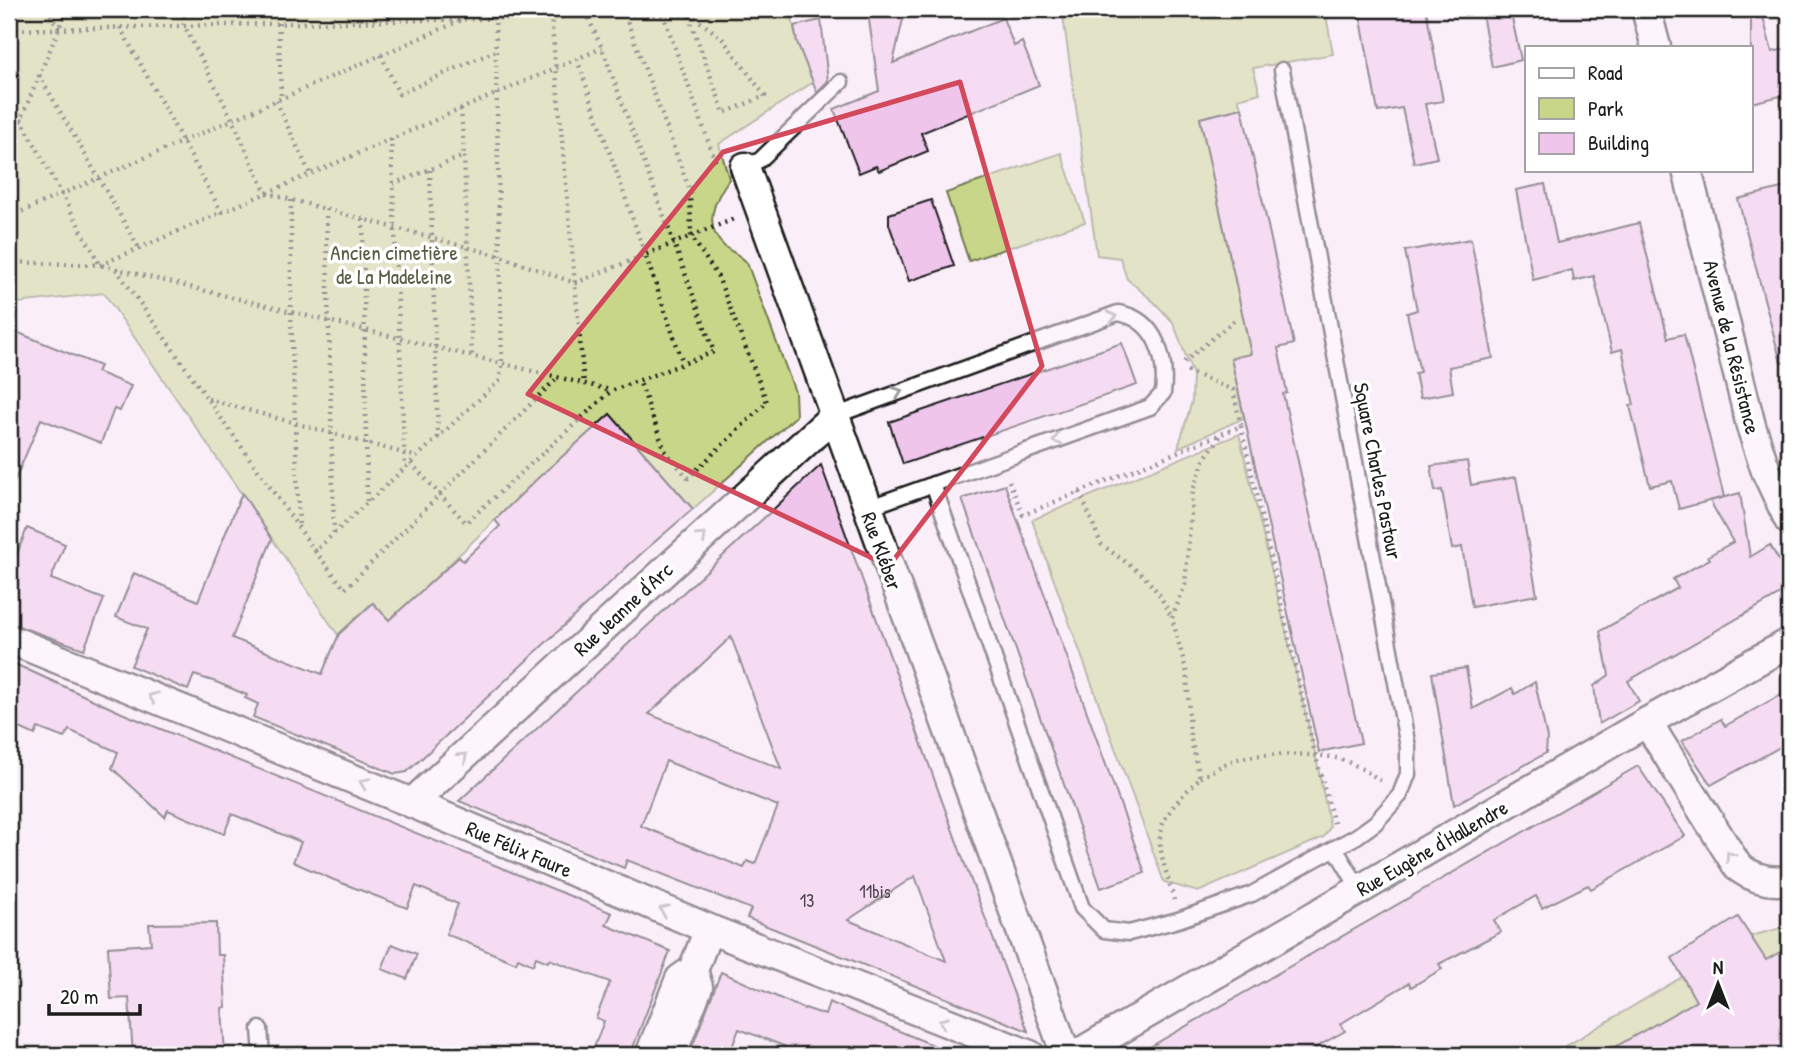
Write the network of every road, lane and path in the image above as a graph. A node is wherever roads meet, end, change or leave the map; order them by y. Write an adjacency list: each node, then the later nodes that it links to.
1 (46, 9): 24 (path)
2 (67, 9): 24 (path)
3 (184, 9): 22 (path)
4 (278, 9): 21 (path)
5 (332, 9): 20 (path)
6 (388, 9): 19 (path)
7 (495, 9): 17 (path)
8 (548, 9): 16 (path)
9 (583, 9): 14 (path)
10 (683, 9): 13 (path)
11 (1646, 9): 26 (street)
12 (663, 14): 13 (path); 15 (path); 44 (path)
13 (688, 14): 13 (path)
14 (585, 15): 15 (path); 16 (path); 27 (path)
15 (625, 15): 60 (path)
16 (551, 16): 17 (path); 31 (path)
17 (495, 17): 18 (path); 28 (path)
18 (466, 18): 19 (path); 29 (path)
19 (389, 20): 20 (path)
20 (332, 21): 21 (path)
21 (279, 22): 22 (path); 36 (path)
22 (184, 25): 23 (path); 39 (path)
23 (120, 26): 24 (path); 41 (path)
24 (59, 29): 25 (path); 33 (path)
25 (9, 30)
26 (1656, 46)
27 (603, 48): 30 (path); 62 (path)
28 (495, 51): 29 (path); 35 (path)
29 (381, 55): 36 (path)
30 (578, 59): 31 (path); 65 (path)
31 (556, 68): 35 (path); 70 (path)
32 (1282, 70): 112 (lane, Square Charles Pastour)
33 (40, 75): 38 (path); 49 (path)
34 (841, 82): 45 (lane, Rue Kléber)
35 (496, 93): 37 (path); 66 (path)
36 (278, 100): 39 (path); 48 (path)
37 (461, 109): 40 (path); 43 (path)
38 (21, 119): 42 (path); 52 (path)
39 (232, 120): 41 (path); 51 (path)
40 (391, 139): 48 (path); 50 (path)
41 (184, 142): 49 (path); 56 (path)
42 (9, 148)
43 (464, 156): 46 (path); 64 (path)
44 (717, 167)
45 (745, 167): 55 (street, Rue Kléber)
46 (430, 170): 50 (path); 61 (path)
47 (1688, 172): 102 (street, Avenue de la Résistance)
48 (310, 174): 51 (path)
49 (99, 178): 52 (path); 63 (path)
50 (393, 184): 59 (path)
51 (266, 193): 53 (path); 56 (path)
52 (62, 194): 57 (path); 68 (path)
53 (291, 200): 54 (path); 71 (path)
54 (327, 209): 58 (path); 73 (path)
55 (761, 209): 60 (path); 85 (street, Rue Kléber)
56 (222, 214): 63 (path)
57 (9, 217)
58 (363, 219): 59 (path); 74 (path)
59 (395, 228): 61 (path); 75 (path)
60 (691, 236): 62 (path); 81 (path)
61 (432, 238): 64 (path); 76 (path)
62 (673, 244): 65 (path); 78 (path)
63 (138, 248): 68 (path)
64 (468, 248): 66 (path); 77 (path)
65 (645, 254): 70 (path); 78 (path)
66 (500, 256): 70 (path); 79 (path)
67 (9, 262): 68 (path)
68 (100, 265): 69 (path)
69 (116, 269): 71 (path); 84 (path)
70 (575, 283): 82 (path)
71 (291, 313): 73 (path); 86 (path)
72 (1236, 319): 87 (path)
73 (328, 322): 74 (path); 88 (path)
74 (365, 331): 75 (path); 91 (path)
75 (400, 340): 76 (path); 92 (path)
76 (435, 349): 77 (path); 90 (path)
77 (472, 358): 79 (path)
78 (683, 363): 81 (path)
79 (502, 366): 80 (path); 90 (path)
80 (557, 378): 82 (path); 99 (path)
81 (639, 380): 83 (path)
82 (584, 384): 83 (path)
83 (611, 391): 99 (path)
84 (207, 398): 86 (path); 103 (path)
85 (834, 416): 94 (lane, one-way to 94); 101 (street, Rue Kléber); 113 (street, Rue Jeanne d'Arc, one-way to 85)
86 (295, 423): 88 (path); 103 (path)
87 (1241, 426): 89 (path); 110 (path)
88 (331, 433): 91 (path); 104 (path)
89 (1223, 433): 98 (path); 106 (path)
90 (438, 438): 93 (path)
91 (366, 442): 92 (path); 100 (path)
92 (404, 453): 93 (path); 96 (path)
93 (417, 457): 95 (path)
94 (1000, 461): 97 (lane); 98 (path)
95 (411, 463): 96 (path); 99 (path)
96 (405, 468): 100 (path)
97 (933, 484): 101 (lane); 117 (lane, Square Charles Pastour)
98 (1080, 492): 106 (path)
99 (440, 495): 105 (path)
100 (367, 503): 104 (path)
101 (867, 508): 125 (street, Rue Kléber)
102 (1789, 520)
103 (299, 528): 105 (path)
104 (334, 534): 105 (path)
105 (316, 551)
106 (1172, 618): 111 (path)
107 (9, 639): 113 (street, Rue Félix Faure, one-way to 107)
108 (1789, 643): 109 (street, Rue Eugène d'Hallendre)
109 (1647, 722): 115 (street, one-way to 109); 116 (street, Rue Eugène d'Hallendre)
110 (1316, 757): 111 (path); 112 (path); 114 (path)
111 (1199, 778): 117 (path)
112 (1400, 795): 114 (lane, Square Charles Pastour)
113 (412, 803): 118 (street, Rue Félix Faure, one-way to 113)
114 (1335, 848): 116 (lane); 117 (lane, Square Charles Pastour)
115 (1789, 880)
116 (1360, 890): 126 (street, Rue Eugène d'Hallendre)
117 (1178, 920)
118 (709, 929): 119 (street); 124 (street, Rue Félix Faure, one-way to 118)
119 (693, 970): 122 (street); 123 (street)
120 (260, 1029): 121 (lane)
121 (262, 1055)
122 (650, 1055)
123 (671, 1055)
124 (1030, 1055)
125 (1066, 1055)
126 (1076, 1055)

